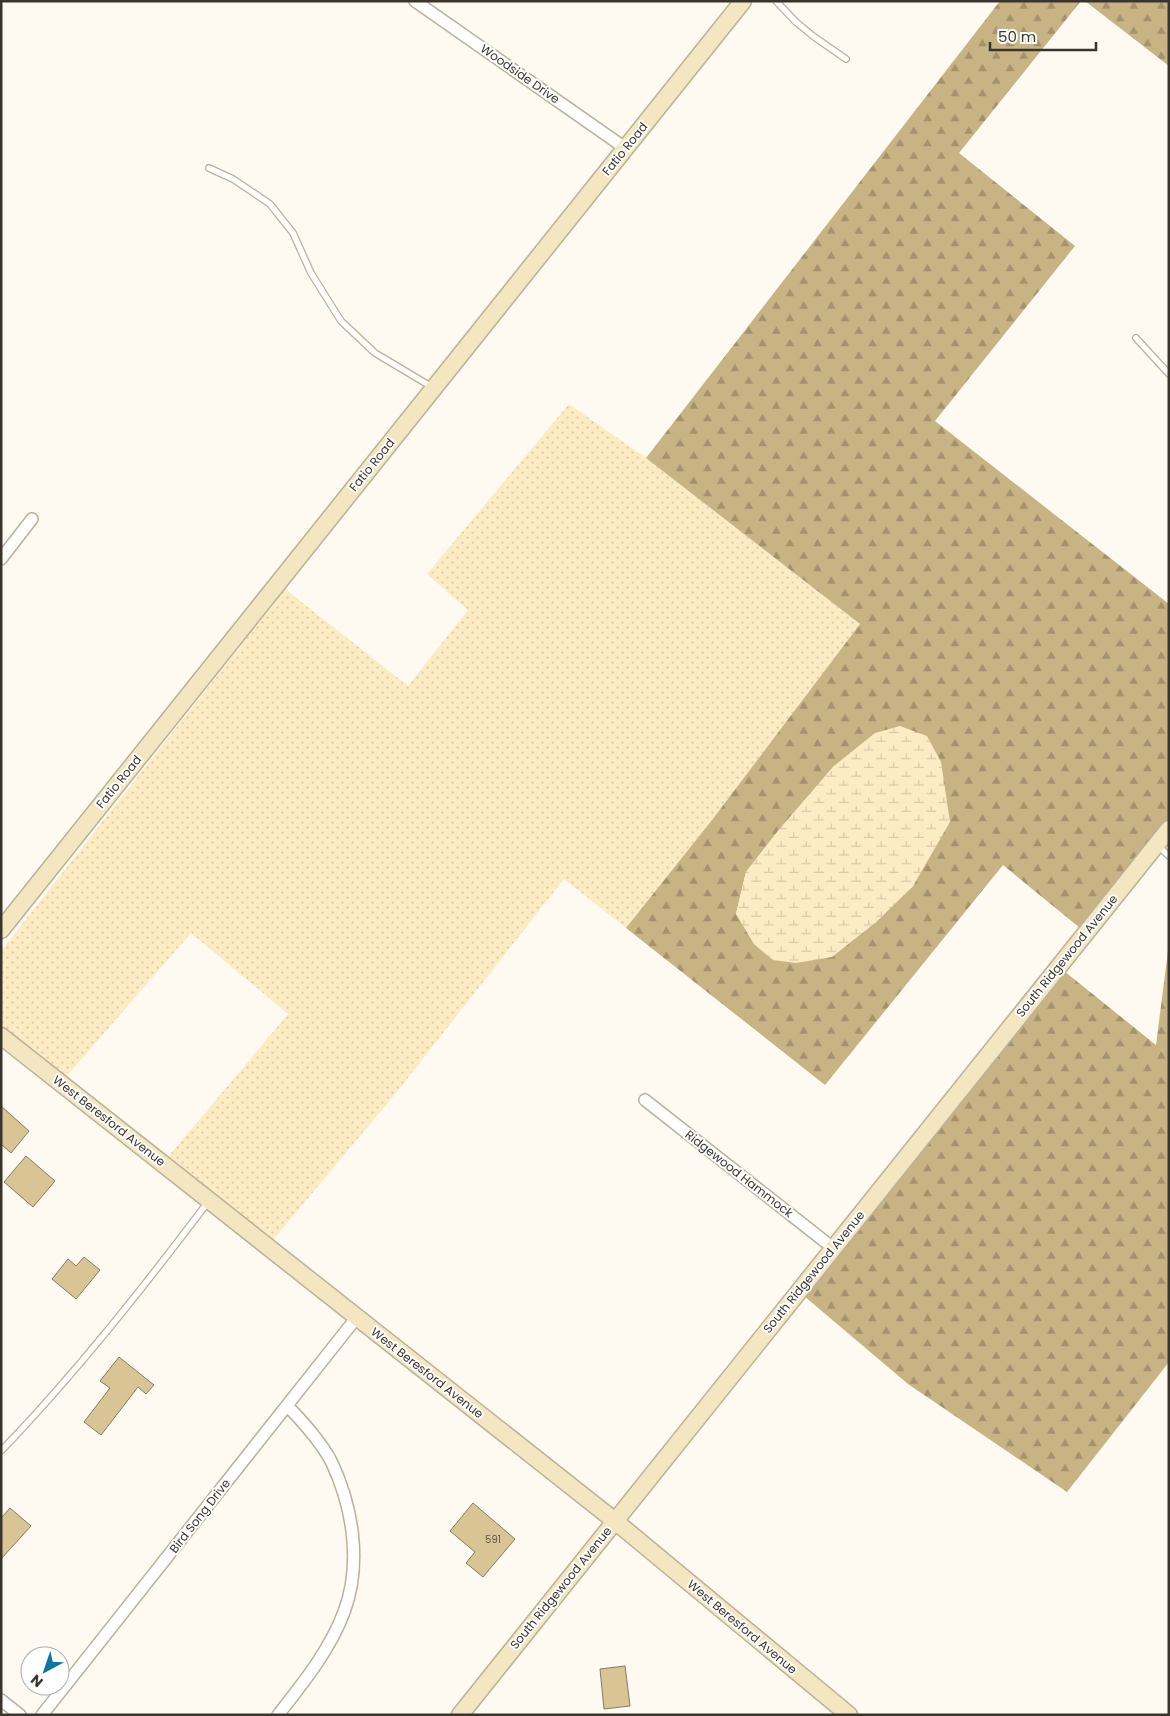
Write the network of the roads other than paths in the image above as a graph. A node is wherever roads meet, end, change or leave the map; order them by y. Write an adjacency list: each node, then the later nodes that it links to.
1 (415, 1): 5 (street, Woodside Drive)
2 (743, 1): 5 (street, Fatio Road)
3 (776, 1): 4 (lane)
4 (846, 59)
5 (625, 148): 9 (street, Fatio Road)
6 (209, 168): 9 (lane)
7 (1136, 338): 8 (lane)
8 (1169, 374)
9 (434, 388): 15 (street, Fatio Road)
10 (32, 519): 11 (street)
11 (1, 558)
12 (1169, 829): 13 (street, South Ridgewood Avenue)
13 (1157, 844): 14 (lane); 19 (street, South Ridgewood Avenue)
14 (1169, 856)
15 (1, 930)
16 (1, 1036): 18 (street, West Beresford Avenue)
17 (645, 1100): 19 (street, Ridgewood Hammock)
18 (209, 1200): 20 (street, West Beresford Avenue); 22 (lane)
19 (833, 1248): 23 (street, South Ridgewood Avenue)
20 (357, 1317): 21 (street, Bird Song Drive); 23 (street, West Beresford Avenue)
21 (287, 1406): 26 (street, Bird Song Drive); 27 (street)
22 (1, 1451)
23 (614, 1521): 28 (street, South Ridgewood Avenue); 29 (street, West Beresford Avenue)
24 (1, 1700): 25 (street)
25 (20, 1715)
26 (42, 1715)
27 (278, 1715)
28 (460, 1715)
29 (849, 1715)

